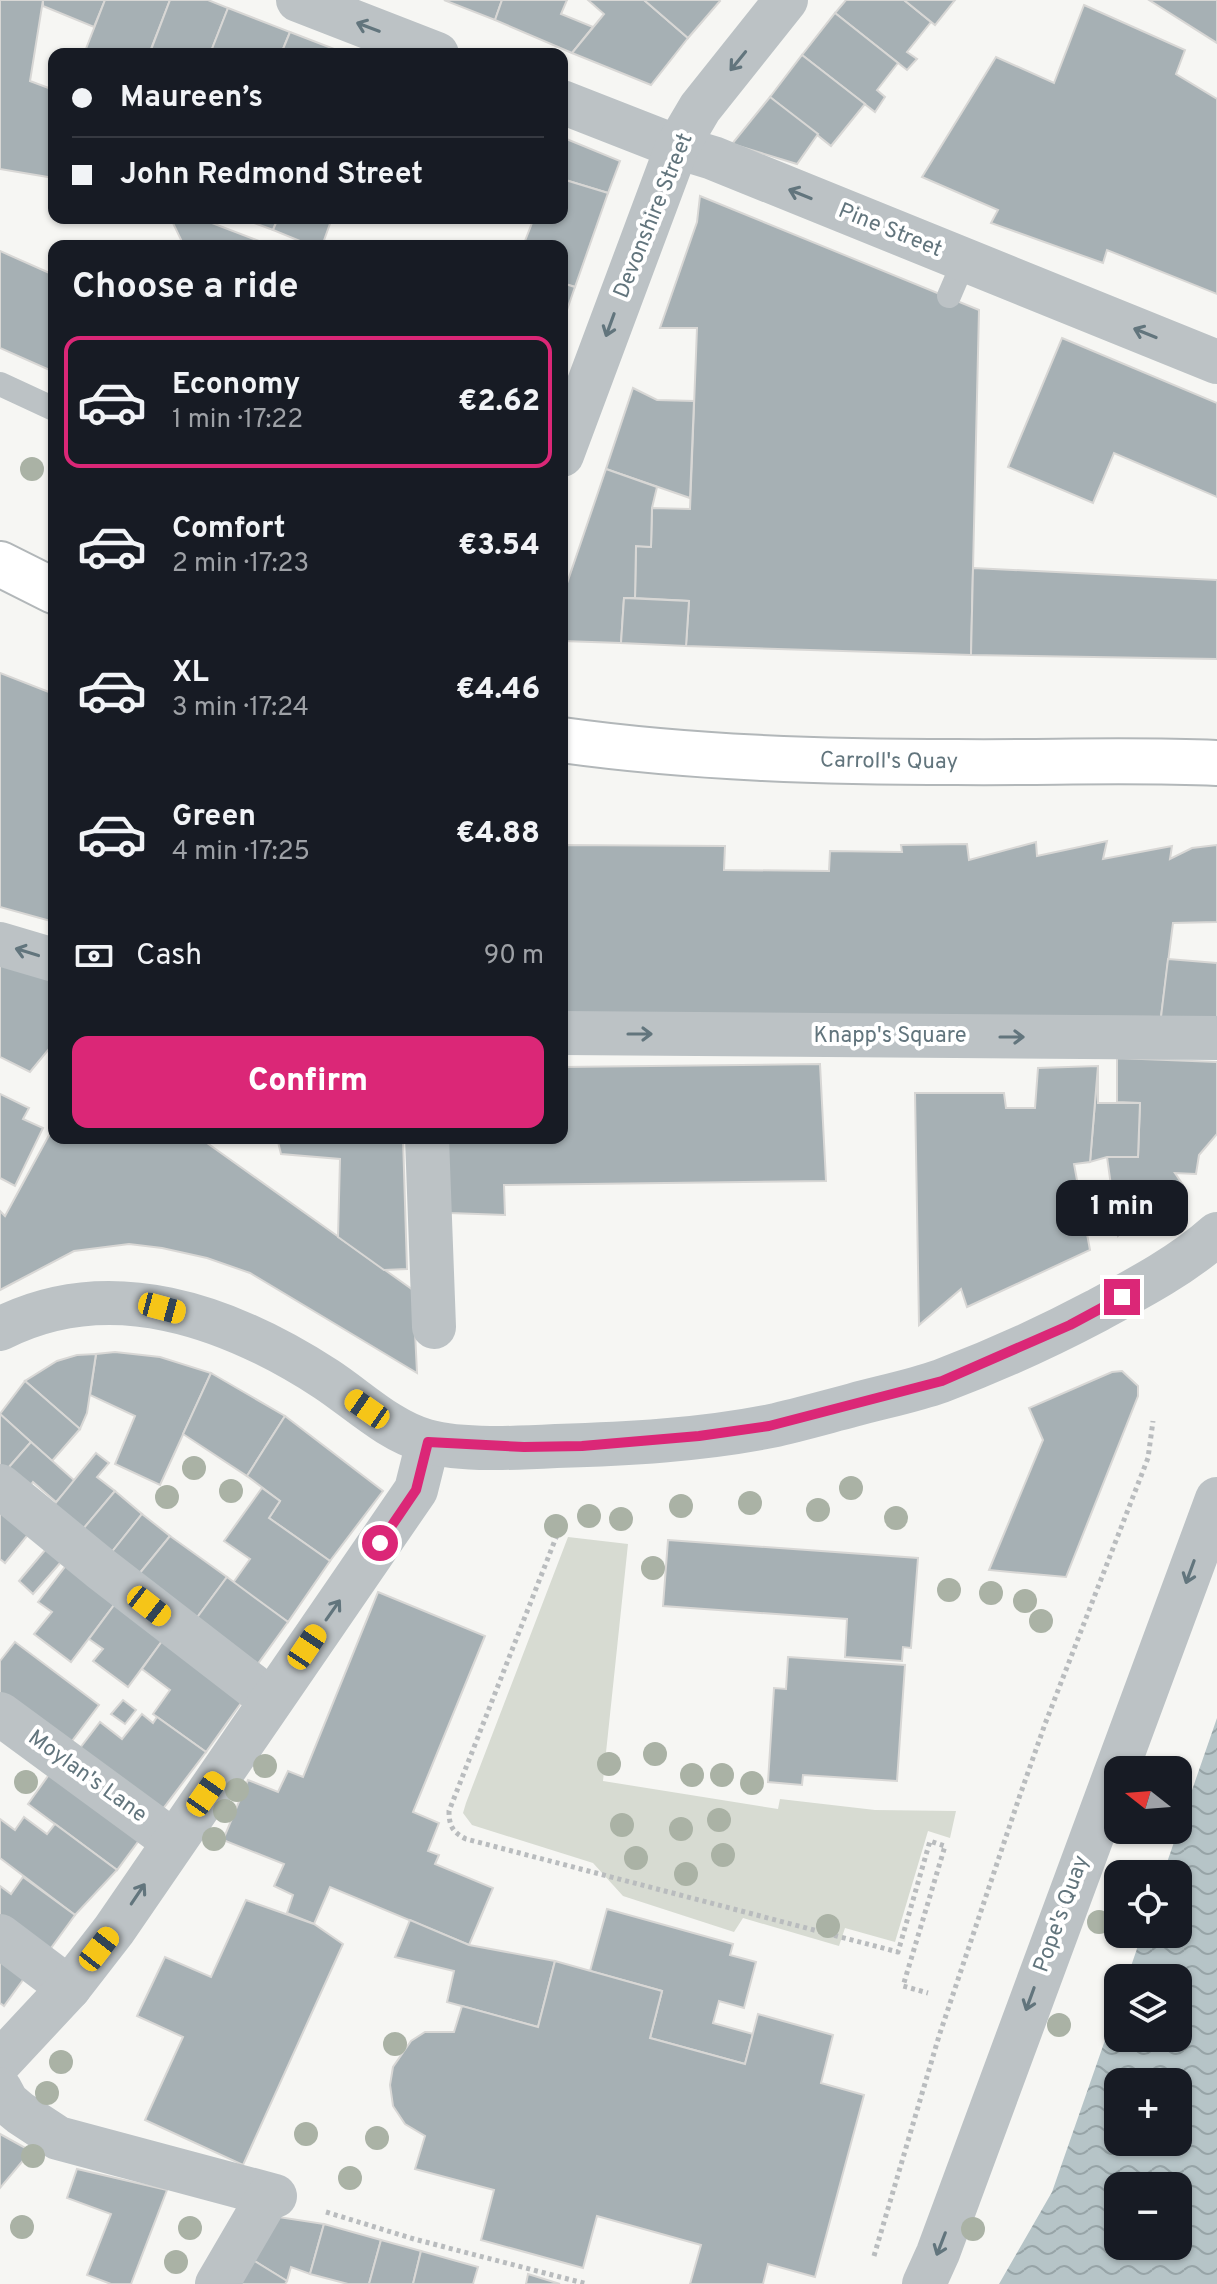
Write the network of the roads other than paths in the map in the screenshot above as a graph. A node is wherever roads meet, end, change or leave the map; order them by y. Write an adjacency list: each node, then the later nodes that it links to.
1 (298, 0): 3 (street, one-way to 1)
2 (786, 0): 5 (street, Devonshire Street, one-way to 5)
3 (422, 48)
4 (568, 104): 5 (street, Pine Street)
5 (677, 147): 6 (street, Pine Street, one-way to 5); 9 (street, Devonshire Street, one-way to 9)
6 (1217, 362)
7 (0, 384): 8 (lane)
8 (48, 406)
9 (568, 439)
10 (0, 564): 11 (highway)
11 (48, 588)
12 (568, 741): 13 (highway, Carroll's Quay)
13 (1217, 763)
14 (0, 944): 15 (street, one-way to 14)
15 (48, 958)
16 (568, 1033): 17 (street, Knapp's Square, one-way to 17)
17 (1217, 1038)
18 (427, 1144): 20 (street)
19 (1217, 1234): 22 (street)
20 (434, 1327)
21 (0, 1329): 22 (street)
22 (428, 1442): 25 (street, one-way to 22)
23 (0, 1486): 25 (street)
24 (1217, 1499): 33 (street, Pope's Quay, one-way to 33)
25 (271, 1700): 27 (street)
26 (0, 1714): 27 (street, Moylan's Lane)
27 (173, 1841): 29 (street, one-way to 27)
28 (0, 1936): 29 (street)
29 (69, 1988): 30 (street)
30 (0, 2062)
31 (0, 2089): 32 (street)
32 (217, 2284)
33 (924, 2284)

